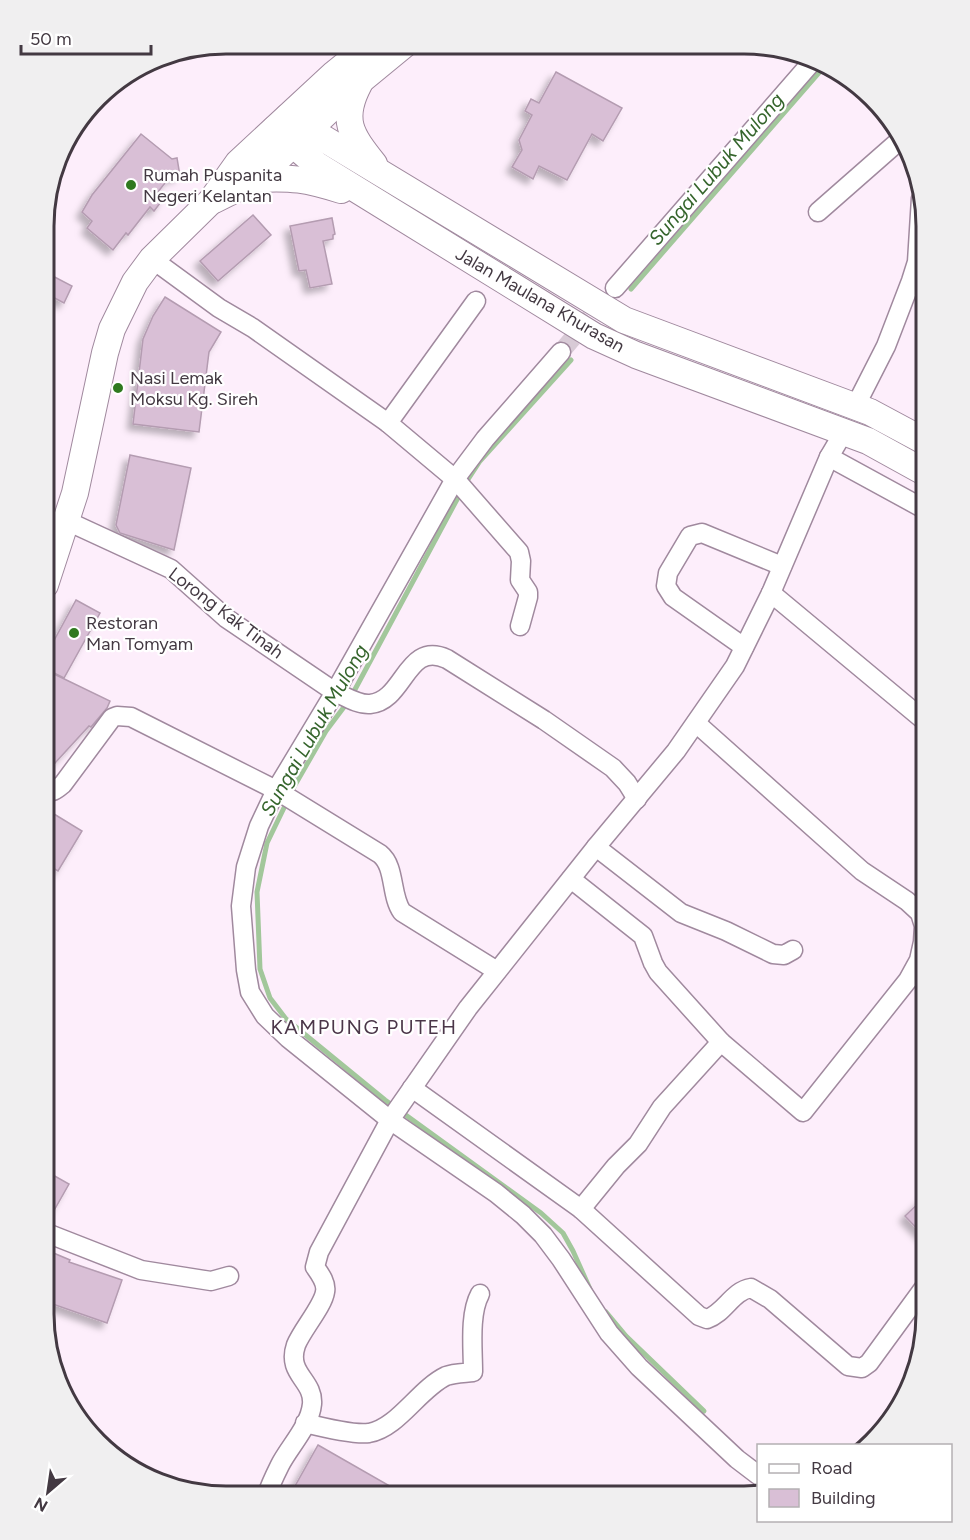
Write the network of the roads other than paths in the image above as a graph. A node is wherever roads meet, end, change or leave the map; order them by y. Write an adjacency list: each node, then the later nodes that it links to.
1 (362, 54): 5 (street)
2 (393, 54): 4 (street)
3 (808, 66): 14 (street)
4 (360, 81): 5 (street); 7 (street)
5 (291, 130): 7 (street, Jalan Maulana Khurasan); 8 (street); 9 (street); 10 (street, Jalan Maulana Khurasan)
6 (895, 144): 11 (street)
7 (383, 174): 19 (street, Jalan Maulana Khurasan)
8 (256, 179): 9 (street); 10 (street)
9 (211, 201): 12 (street)
10 (379, 202): 22 (street, Jalan Maulana Khurasan)
11 (819, 212)
12 (153, 259): 18 (street); 25 (street)
13 (916, 266): 17 (street)
14 (615, 288)
15 (476, 301): 18 (street)
16 (561, 352): 23 (street)
17 (858, 401)
18 (388, 423): 23 (street)
19 (916, 437)
20 (838, 440): 21 (street)
21 (829, 457): 24 (street); 27 (street)
22 (916, 467)
23 (455, 480): 29 (street); 31 (street)
24 (916, 505)
25 (67, 521): 26 (street); 31 (street, Lorong Kak Tinah)
26 (54, 559)
27 (783, 566): 28 (street); 30 (street)
28 (771, 593): 30 (street); 32 (street)
29 (520, 626)
30 (744, 647): 33 (street)
31 (336, 692): 35 (street); 36 (street, Lorong Kak Tinah)
32 (916, 714)
33 (696, 723): 36 (street); 39 (street)
34 (54, 790): 35 (street)
35 (276, 790): 42 (street); 45 (street)
36 (637, 799): 37 (street)
37 (596, 847): 38 (street); 40 (street)
38 (571, 879): 42 (street); 43 (street)
39 (916, 909)
40 (793, 950)
41 (916, 964): 43 (street)
42 (497, 971): 44 (street)
43 (722, 1042): 46 (street)
44 (412, 1088): 45 (street); 46 (street)
45 (391, 1117): 51 (street); 52 (street)
46 (581, 1209): 50 (street)
47 (54, 1236): 48 (street)
48 (229, 1276)
49 (480, 1294): 51 (street)
50 (916, 1299)
51 (305, 1423): 53 (street)
52 (757, 1474)
53 (271, 1486)

